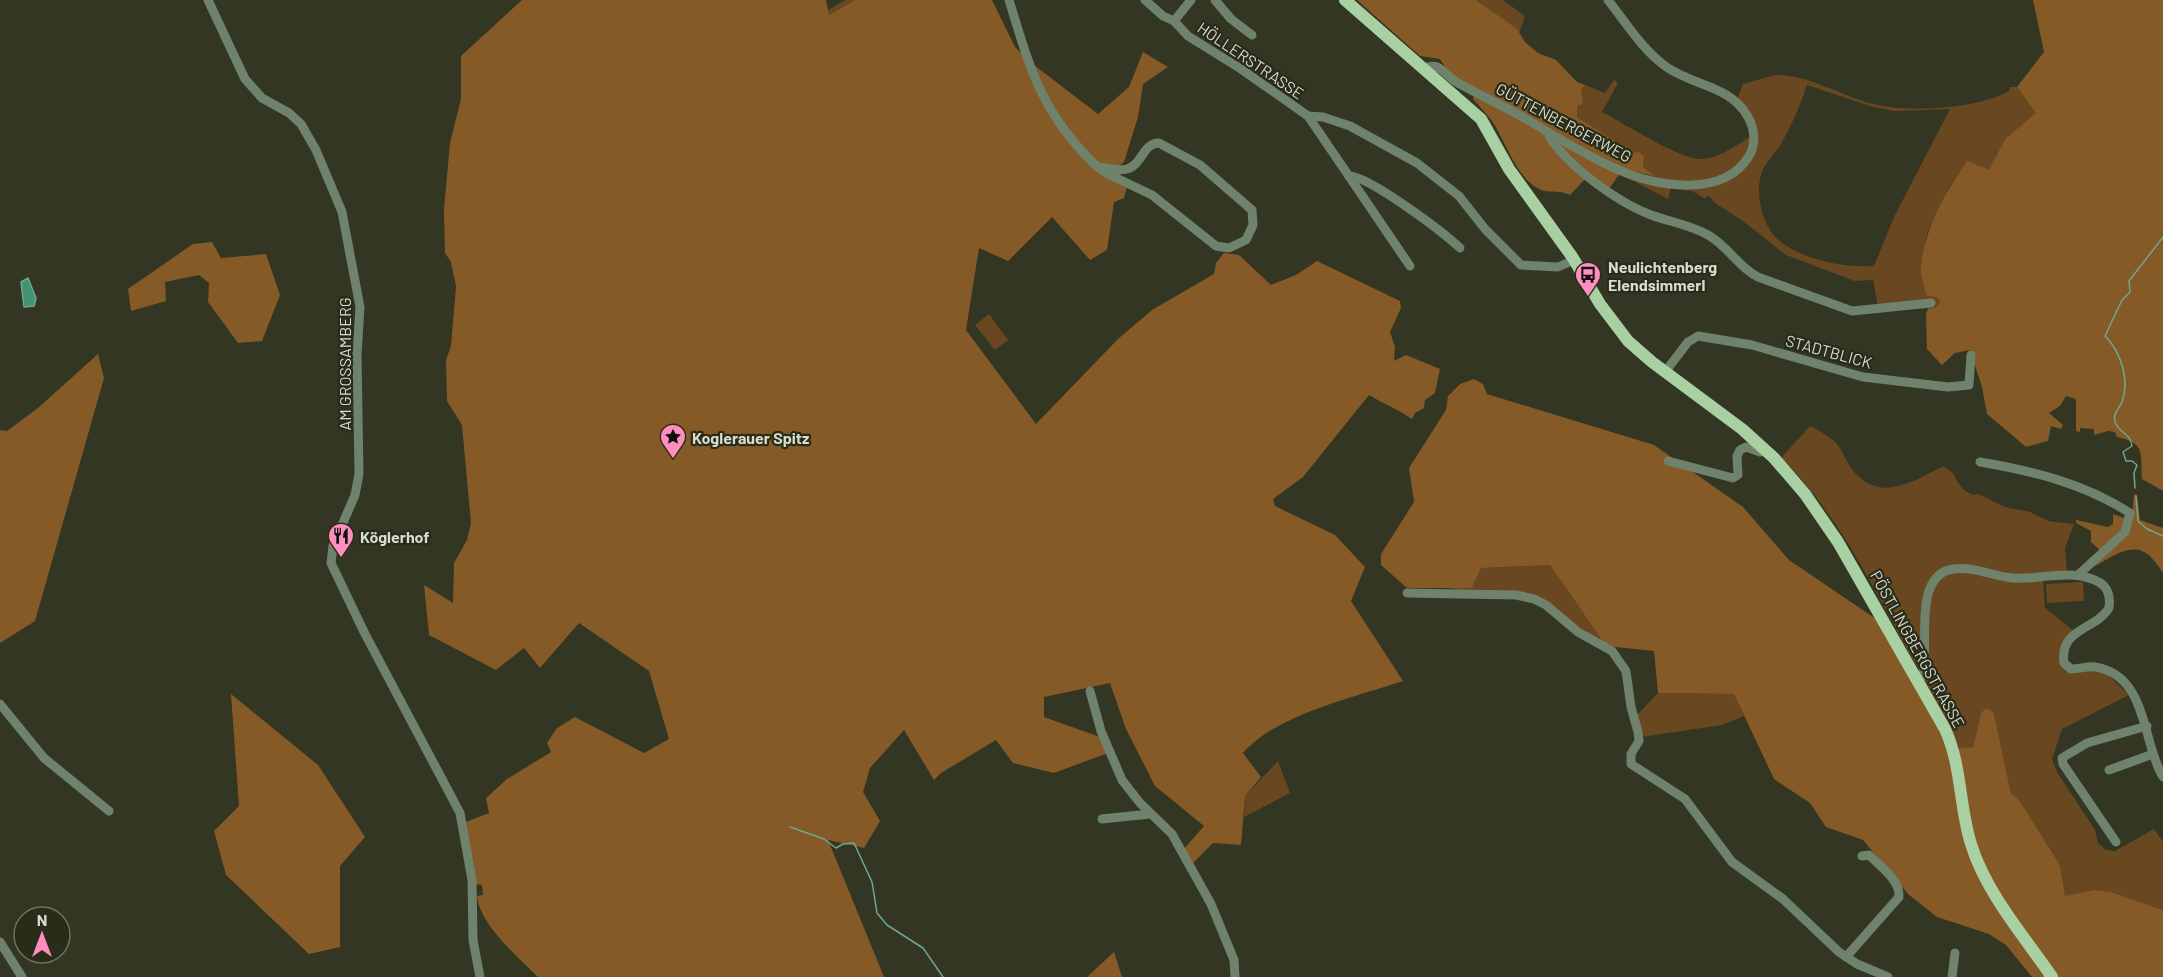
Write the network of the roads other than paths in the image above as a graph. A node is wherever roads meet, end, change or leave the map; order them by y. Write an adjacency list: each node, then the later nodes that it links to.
1 (208, 0): 42 (street, AM GROSSAMBERG)
2 (1009, 0): 13 (street)
3 (1145, 0): 8 (street)
4 (1191, 0): 8 (street, HÖLLERSTRASSE)
5 (1215, 0): 9 (street)
6 (1345, 0): 10 (main road, PÖSTLINGBERGSTRASSE)
7 (1608, 0): 12 (street, GÜTTENBERGERWEG)
8 (1174, 21): 11 (street, HÖLLERSTRASSE)
9 (1252, 34)
10 (1424, 69): 12 (street, GÜTTENBERGERWEG); 16 (main road, PÖSTLINGBERGSTRASSE)
11 (1308, 116): 14 (street); 16 (street, HÖLLERSTRASSE)
12 (1549, 133): 18 (street)
13 (1098, 167): 13 (street)
14 (1349, 176): 15 (street); 17 (street)
15 (1460, 248)
16 (1574, 260): 20 (main road, PÖSTLINGBERGSTRASSE)
17 (1410, 266)
18 (1931, 303)
19 (1971, 355): 20 (street, STADTBLICK)
20 (1666, 371): 21 (main road, PÖSTLINGBERGSTRASSE)
21 (1766, 450): 22 (street); 26 (main road, PÖSTLINGBERGSTRASSE)
22 (1668, 461)
23 (1980, 462): 24 (street)
24 (2078, 575): 26 (street); 29 (street)
25 (1407, 593): 40 (street)
26 (1918, 682): 46 (main road, PÖSTLINGBERGSTRASSE)
27 (1090, 691): 34 (street)
28 (0, 704): 33 (street)
29 (2147, 726): 30 (street); 36 (street)
30 (2153, 754): 31 (street); 32 (street)
31 (2109, 770)
32 (2163, 777)
33 (109, 811)
34 (1150, 814): 35 (street); 43 (street)
35 (1102, 819)
36 (2116, 842)
37 (1862, 855): 40 (street)
38 (0, 942): 41 (street)
39 (1955, 953): 45 (street)
40 (1846, 957): 44 (street)
41 (22, 977)
42 (480, 977)
43 (1235, 977)
44 (1888, 977)
45 (1952, 977)
46 (2052, 977)

